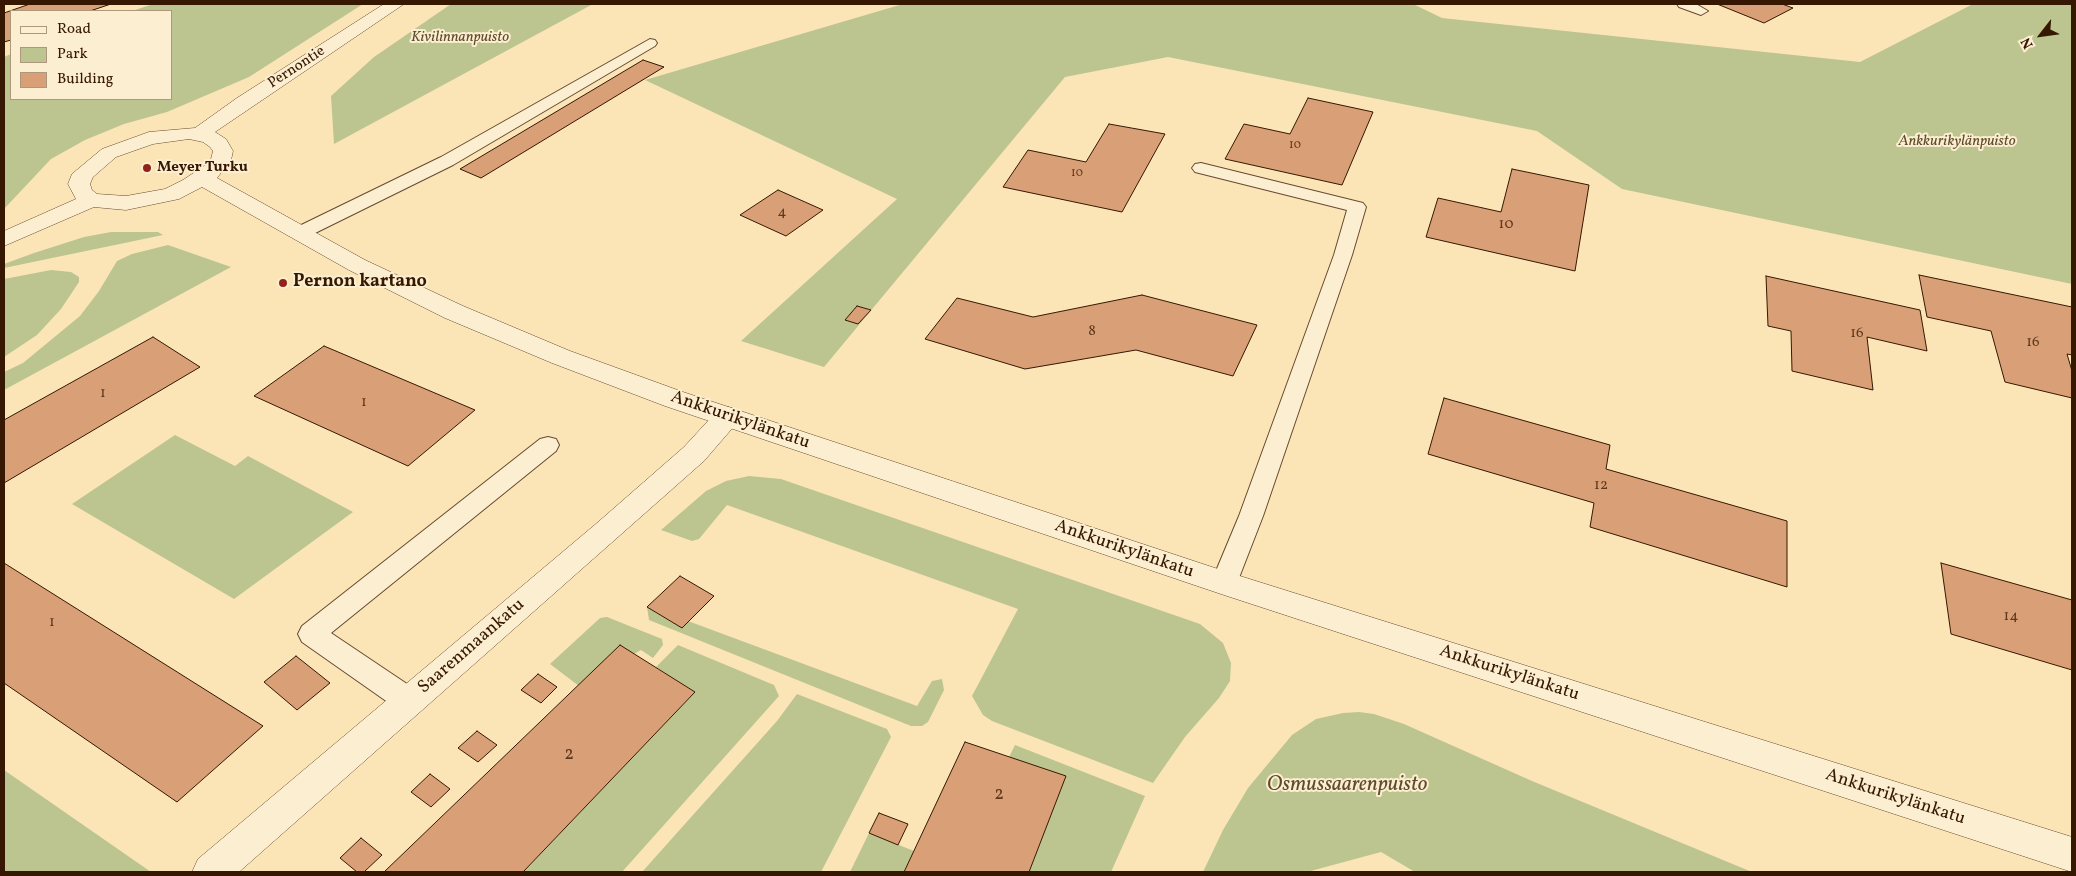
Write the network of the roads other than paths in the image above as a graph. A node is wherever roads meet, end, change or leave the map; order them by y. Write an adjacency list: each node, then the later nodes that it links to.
1 (395, 4): 5 (street, Pernontie)
2 (1684, 4): 3 (lane)
3 (1701, 11)
4 (650, 43): 9 (lane)
5 (200, 134): 7 (street); 8 (street)
6 (1201, 168): 13 (lane)
7 (202, 178): 8 (street); 9 (street, Ankkurikylänkatu)
8 (91, 200): 10 (street)
9 (300, 233): 11 (street, Ankkurikylänkatu)
10 (4, 239)
11 (728, 417): 13 (street, Ankkurikylänkatu); 14 (street, Saarenmaankatu)
12 (548, 445): 14 (lane)
13 (1224, 583): 15 (street, Ankkurikylänkatu)
14 (409, 701): 16 (street, Saarenmaankatu)
15 (2072, 855)
16 (210, 872)

